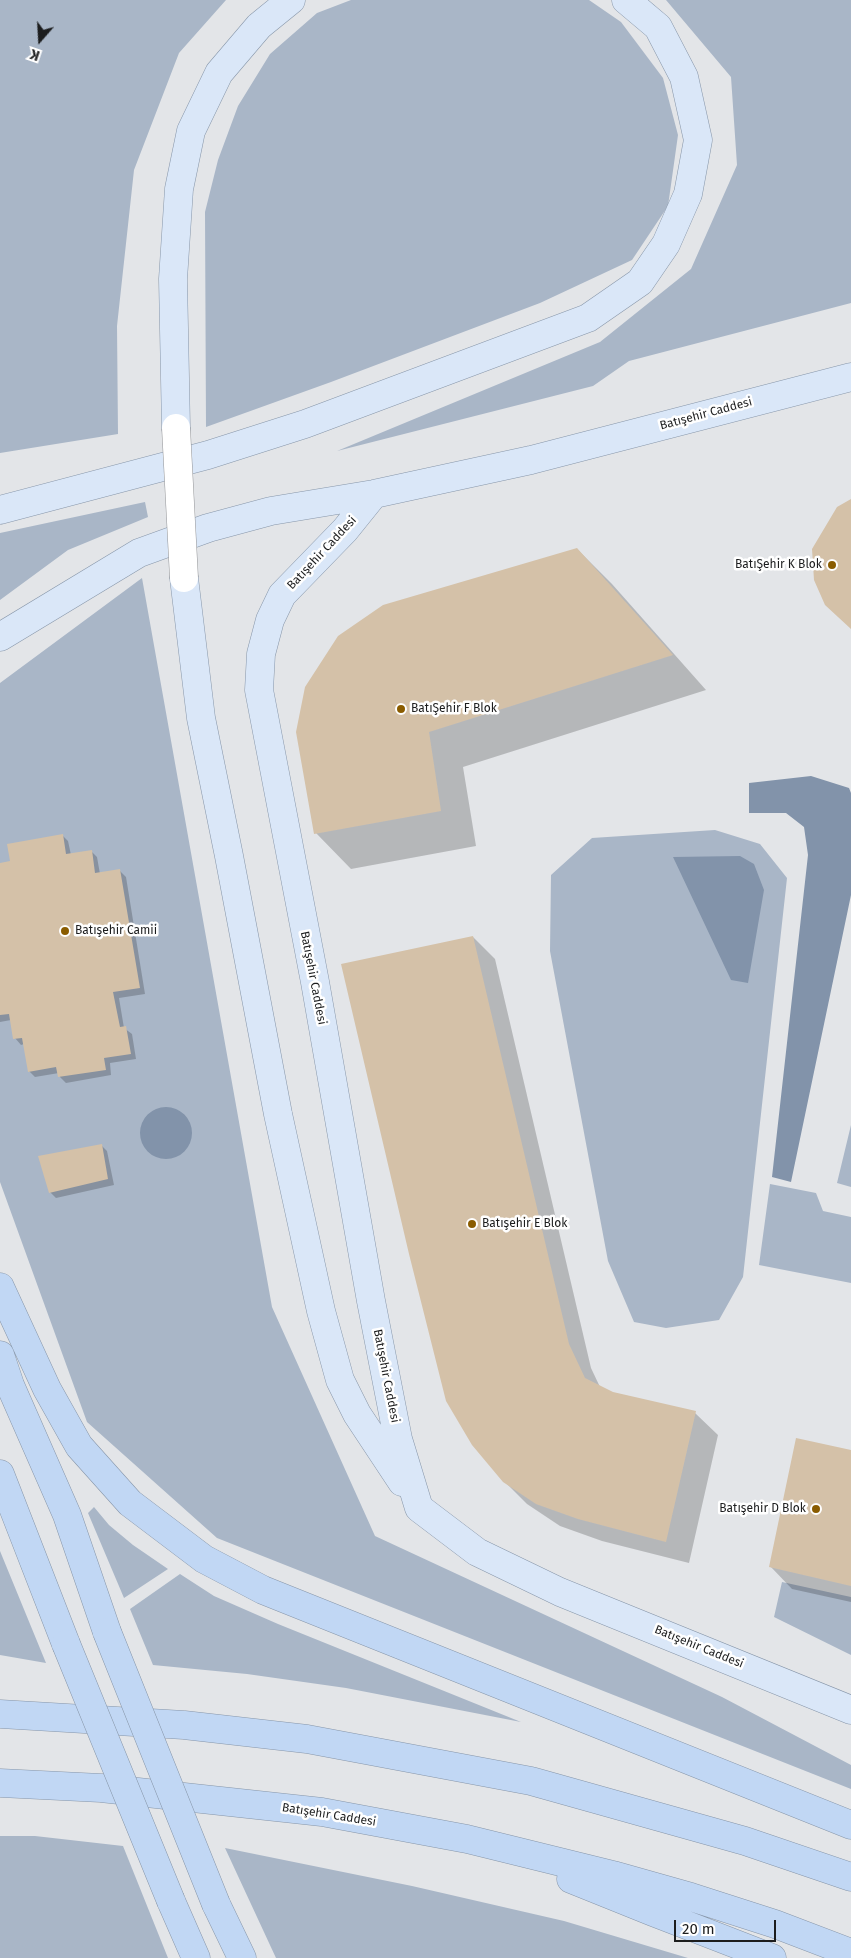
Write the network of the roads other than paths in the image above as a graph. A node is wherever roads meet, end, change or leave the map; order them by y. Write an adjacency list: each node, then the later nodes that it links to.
1 (291, 0): 4 (main road)
2 (626, 0): 6 (main road)
3 (851, 377): 5 (main road, Batışehir Caddesi)
4 (176, 428): 7 (street, bridge)
5 (374, 494): 8 (main road); 12 (main road, Batışehir Caddesi)
6 (0, 510)
7 (184, 578): 12 (main road)
8 (0, 637)
9 (0, 1287): 16 (highway)
10 (0, 1355): 21 (highway, bridge)
11 (0, 1474): 20 (highway, bridge)
12 (419, 1508): 13 (main road, Batışehir Caddesi)
13 (851, 1710)
14 (0, 1714): 18 (highway)
15 (0, 1783): 17 (highway, Batışehir Caddesi)
16 (851, 1825)
17 (467, 1839): 19 (highway, Batışehir Caddesi); 22 (highway)
18 (851, 1877)
19 (851, 1953)
20 (196, 1958)
21 (242, 1958)
22 (772, 1958)

